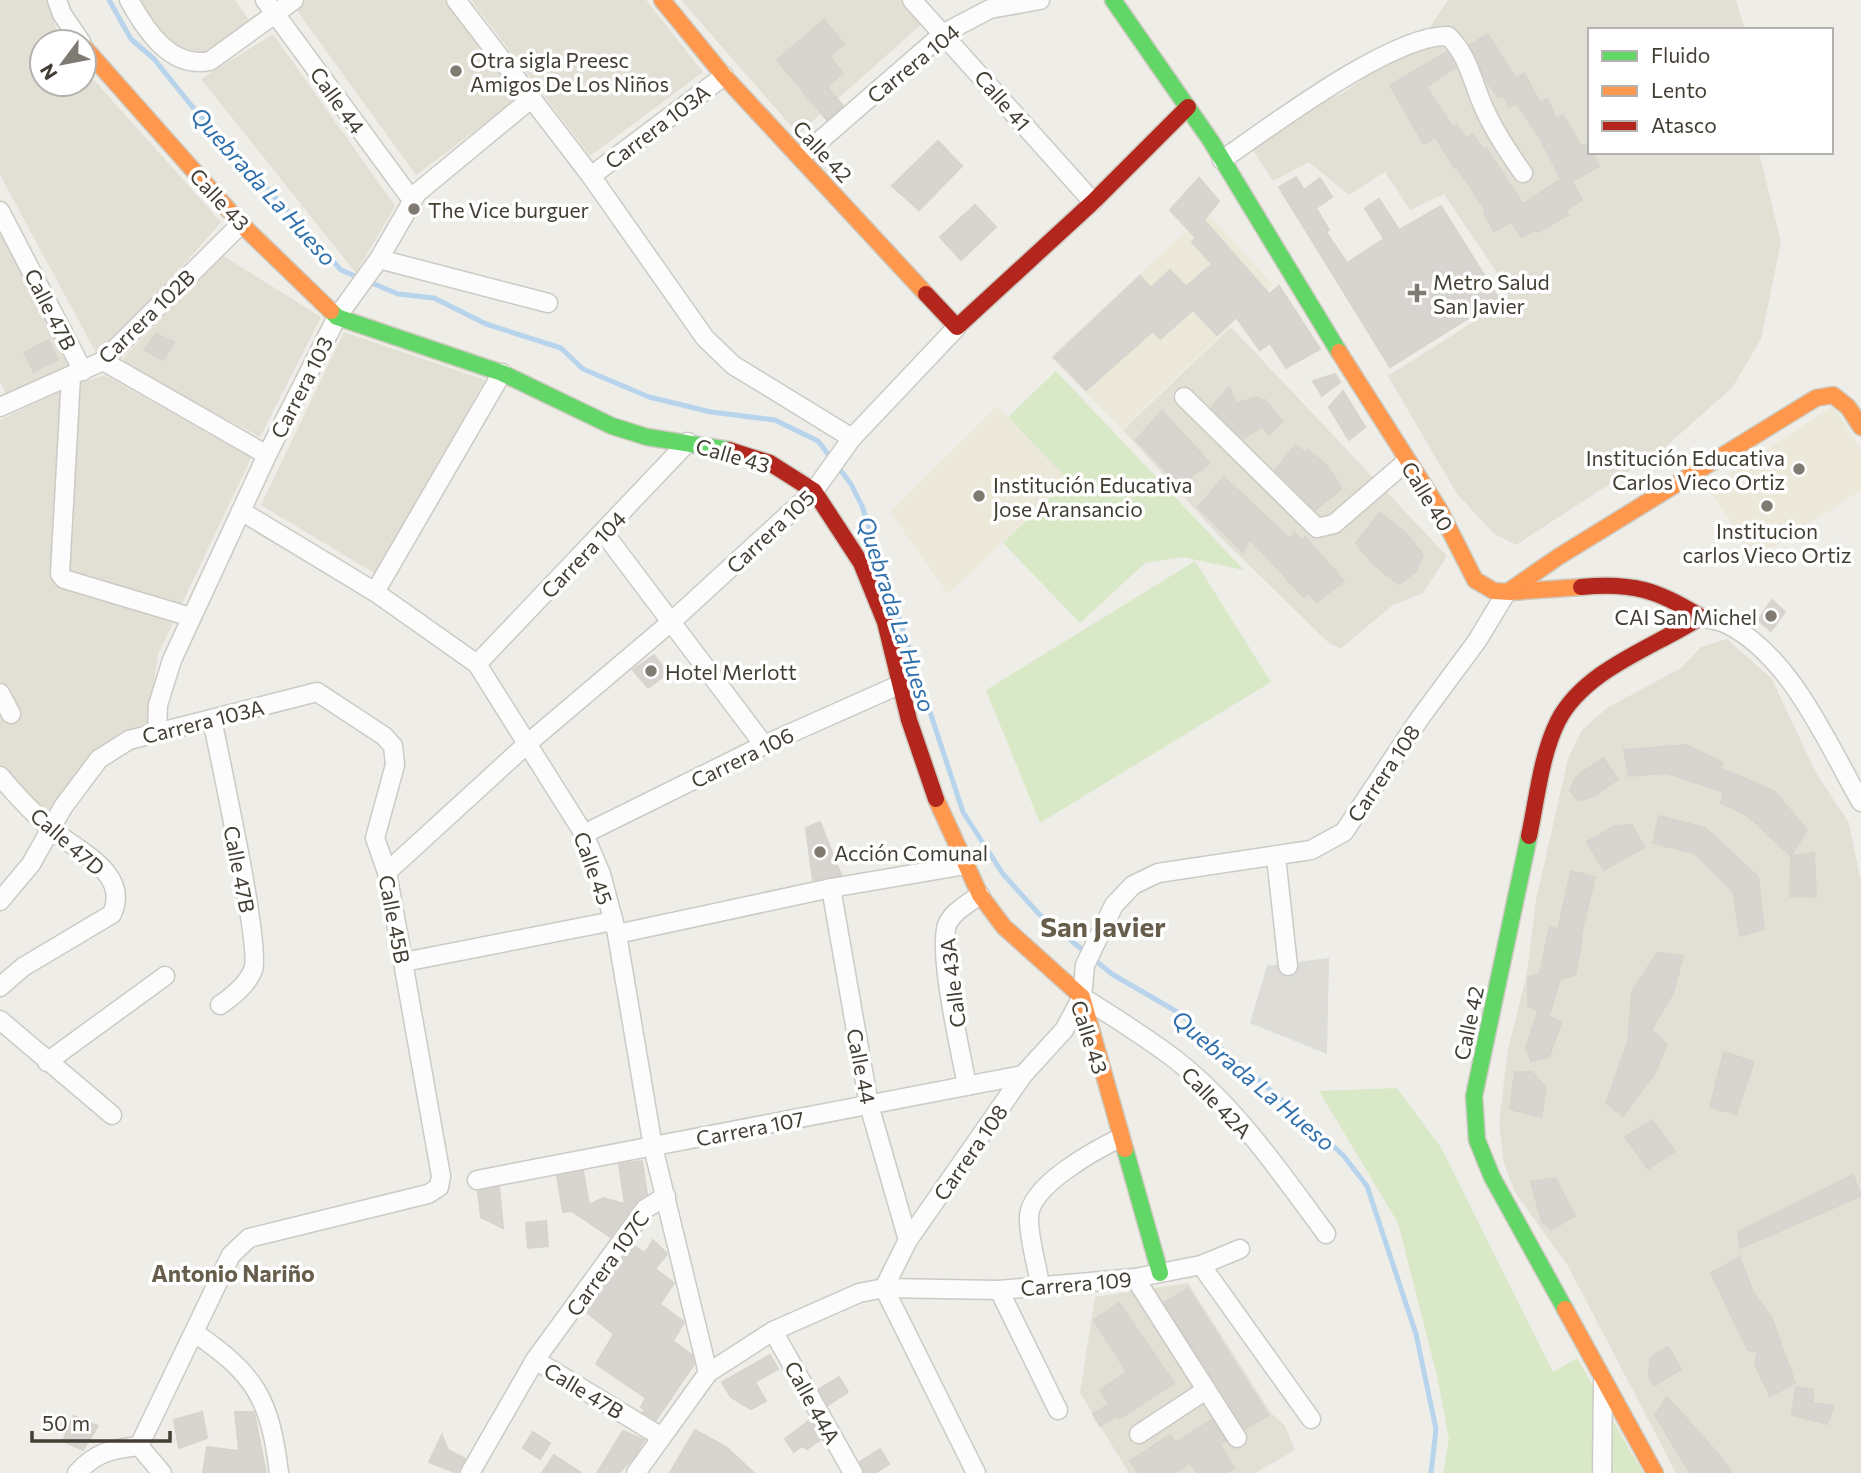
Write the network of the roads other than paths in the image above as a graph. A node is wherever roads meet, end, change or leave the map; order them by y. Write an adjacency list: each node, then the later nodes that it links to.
1 (57, 0): 10 (street)
2 (129, 0): 9 (street)
3 (294, 0): 9 (street)
4 (456, 0): 14 (street)
5 (662, 0): 13 (street, Calle 42)
6 (912, 0): 11 (street, Calle 41)
7 (1040, 0): 11 (street, Carrera 104)
8 (1113, 0): 15 (street, Calle 40)
9 (270, 7): 20 (street, Calle 44)
10 (72, 28)
11 (944, 33): 16 (street, Carrera 104); 21 (street, Calle 41)
12 (98, 63): 23 (street, Calle 43)
13 (724, 76): 16 (street, Calle 42); 19 (street, Carrera 103A)
14 (531, 98): 19 (street); 20 (street, Carrera 103)
15 (1188, 107): 17 (street, Calle 40); 21 (street, Carrera 105)
16 (801, 157): 27 (street, Calle 42)
17 (1222, 160): 18 (street); 37 (street, Calle 40)
18 (1523, 173)
19 (591, 176): 34 (street)
20 (412, 200): 24 (street, Carrera 103)
21 (1093, 202): 27 (street, Carrera 105)
22 (0, 211): 29 (street, Calle 47B)
23 (241, 224): 26 (street, Calle 43); 28 (street, Carrera 102B)
24 (377, 261): 25 (street); 26 (street, Carrera 103)
25 (548, 303)
26 (337, 317): 30 (street, Calle 43); 36 (street, Carrera 103)
27 (957, 327): 34 (street, Carrera 105)
28 (103, 361): 29 (street, Carrera 102B); 36 (street, Calle 47B)
29 (77, 373): 32 (street, Carrera 102B); 43 (street)
30 (502, 373): 35 (street, Calle 43); 41 (street)
31 (1184, 397): 37 (street)
32 (0, 407)
33 (1861, 427): 42 (street, Carrera 108)
34 (852, 438): 38 (street, Carrera 105)
35 (688, 442): 38 (street, Calle 43); 40 (street, Carrera 104)
36 (267, 455): 39 (street, Carrera 103)
37 (1407, 461): 42 (street, Calle 40)
38 (814, 491): 45 (street, Carrera 105); 47 (street, Calle 43)
39 (241, 510): 41 (street, Calle 45); 43 (street, Carrera 103)
40 (604, 533): 45 (street); 46 (street, Carrera 104)
41 (376, 592): 46 (street, Calle 45)
42 (1506, 593): 44 (street); 59 (street, Carrera 108)
43 (191, 617): 52 (street, Carrera 103)
44 (1701, 617): 56 (street); 96 (street, Calle 42)
45 (671, 622): 53 (street, Carrera 105); 54 (street)
46 (477, 664): 53 (street, Calle 45)
47 (901, 684): 54 (street, Carrera 106); 60 (street, Calle 43)
48 (317, 692): 51 (street, Carrera 103A); 61 (street, Calle 45B)
49 (0, 693): 50 (street)
50 (11, 714)
51 (212, 719): 52 (street, Carrera 103A); 71 (street, Calle 47B)
52 (157, 732): 57 (street, Carrera 103A)
53 (527, 744): 58 (street, Calle 45); 61 (street, Carrera 105)
54 (764, 745): 58 (street, Carrera 106)
55 (0, 776): 57 (street, Calle 47D)
56 (1861, 802)
57 (51, 828): 64 (street, Carrera 103A); 69 (street, Calle 47D)
58 (584, 834): 65 (street, Calle 45)
59 (1276, 857): 67 (street); 70 (street, Carrera 108)
60 (965, 865): 62 (street); 63 (street, Calle 43)
61 (387, 872): 66 (street, Calle 45B)
62 (831, 888): 65 (street); 76 (street, Calle 44)
63 (980, 895): 70 (street, Calle 43); 75 (street, Calle 43A)
64 (0, 901)
65 (615, 928): 66 (street); 79 (street, Calle 45)
66 (404, 962): 92 (street, Calle 45B)
67 (1288, 966)
68 (165, 976): 73 (street)
69 (0, 987)
70 (1082, 998): 74 (street, Carrera 108); 78 (street, Calle 43); 82 (street, Calle 42A)
71 (220, 1005)
72 (0, 1020): 73 (street)
73 (47, 1062): 77 (street)
74 (1023, 1075): 75 (street, Carrera 107); 83 (street, Carrera 108)
75 (967, 1086): 76 (street, Carrera 107)
76 (869, 1105): 79 (street, Carrera 107); 83 (street, Calle 44)
77 (112, 1115)
78 (1120, 1138): 86 (street, Calle 43); 88 (street)
79 (653, 1147): 80 (street, Carrera 107); 81 (street, Calle 45)
80 (477, 1180)
81 (666, 1196): 93 (street, Carrera 107C); 95 (street, Calle 45)
82 (1326, 1234)
83 (908, 1240): 89 (street, Carrera 108)
84 (1240, 1249): 85 (street, Carrera 109)
85 (1200, 1265): 86 (street, Carrera 109); 99 (street)
86 (1160, 1272): 87 (street, Carrera 109)
87 (1135, 1278): 88 (street, Carrera 109); 97 (street)
88 (1040, 1285): 90 (street, Carrera 109)
89 (884, 1288): 90 (street, Carrera 109); 91 (street); 110 (street)
90 (999, 1290): 98 (street)
91 (773, 1331): 95 (street); 109 (street, Calle 44A)
92 (195, 1333): 103 (street); 106 (street)
93 (555, 1336): 94 (street, Calle 47B)
94 (535, 1360): 101 (street, Calle 47B); 107 (street)
95 (708, 1373): 101 (street)
96 (1603, 1382): 111 (street); 112 (street, Calle 42)
97 (1206, 1390): 100 (street); 102 (street)
98 (1058, 1410)
99 (1311, 1419)
100 (1139, 1434)
101 (660, 1436): 108 (street)
102 (1237, 1438)
103 (139, 1446): 104 (street); 105 (street)
104 (77, 1473)
105 (162, 1473)
106 (279, 1473)
107 (470, 1473)
108 (636, 1473)
109 (853, 1473)
110 (976, 1473)
111 (1602, 1473)
112 (1655, 1473)

